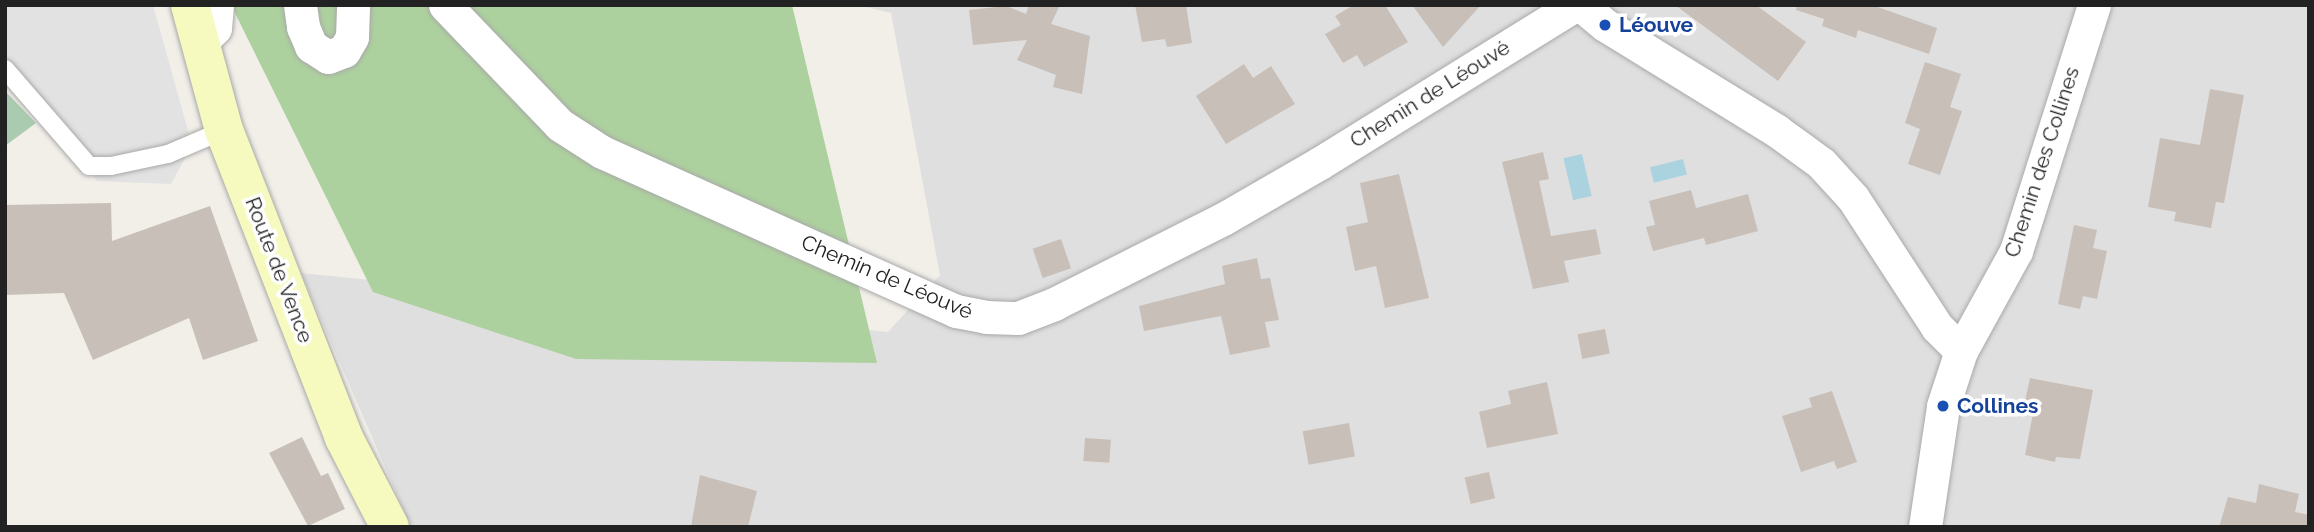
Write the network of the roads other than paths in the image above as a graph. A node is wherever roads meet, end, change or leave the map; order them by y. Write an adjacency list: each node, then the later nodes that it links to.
1 (190, 5): 9 (main road, Route de Vence)
2 (218, 5): 9 (street)
3 (300, 5): 4 (street)
4 (353, 5)
5 (445, 5): 6 (street, Chemin de Léouvé)
6 (1575, 5)
7 (1581, 5): 12 (street)
8 (2094, 5): 12 (street, Chemin des Collines)
9 (200, 43): 11 (main road, Route de Vence)
10 (5, 69): 11 (lane)
11 (224, 130): 13 (main road, Route de Vence)
12 (1961, 351): 14 (street)
13 (390, 527)
14 (1925, 527)

